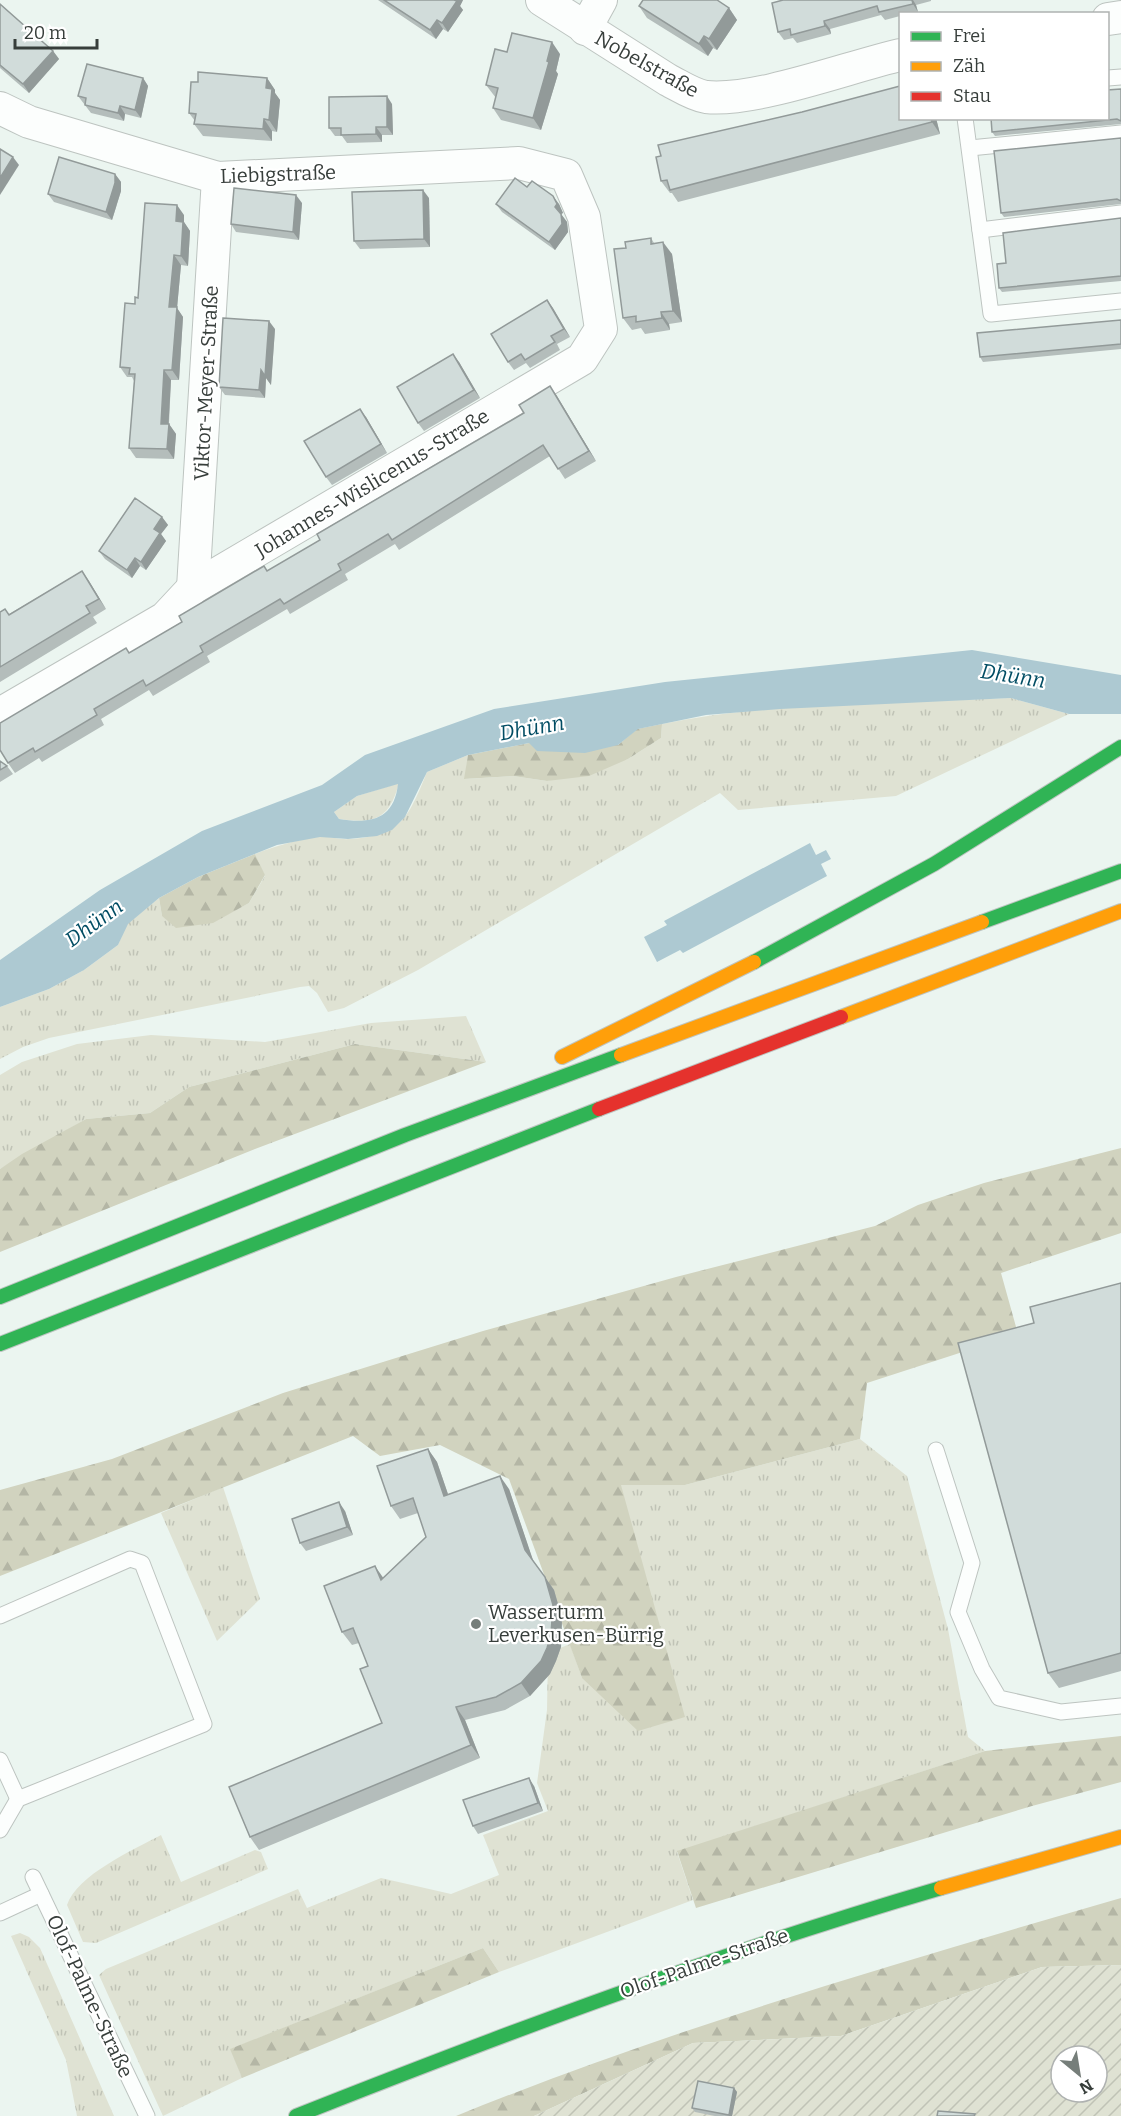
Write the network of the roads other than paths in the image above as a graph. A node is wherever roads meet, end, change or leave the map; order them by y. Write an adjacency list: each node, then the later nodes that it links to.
1 (542, 0): 3 (street, Nobelstraße)
2 (601, 0): 3 (street)
3 (585, 29): 4 (street, Nobelstraße)
4 (899, 55)
5 (0, 108): 10 (street, Liebigstraße)
6 (965, 120): 8 (lane)
7 (1121, 133): 8 (lane)
8 (970, 148): 12 (lane)
9 (566, 175): 10 (street, Liebigstraße); 14 (street, Johannes-Wislicenus-Straße)
10 (218, 178): 14 (street, Viktor-Meyer-Straße)
11 (1121, 213): 12 (lane)
12 (980, 230): 13 (lane)
13 (1121, 301)
14 (194, 588): 15 (street, Johannes-Wislicenus-Straße)
15 (0, 714)
16 (1121, 747): 19 (main road)
17 (1121, 871): 21 (main road)
18 (1121, 911): 23 (main road)
19 (554, 1061)
20 (532, 1072): 21 (main road)
21 (405, 1135): 22 (main road)
22 (0, 1297)
23 (0, 1344)
24 (936, 1450): 26 (lane)
25 (0, 1616): 28 (lane)
26 (1121, 1706)
27 (0, 1760): 28 (lane)
28 (18, 1799): 29 (lane)
29 (0, 1830)
30 (1121, 1837): 35 (main road, Olof-Palme-Straße)
31 (33, 1876): 32 (lane, Olof-Palme-Straße)
32 (41, 1894): 33 (lane); 34 (lane, Olof-Palme-Straße)
33 (0, 1913)
34 (147, 2116)
35 (296, 2116)

